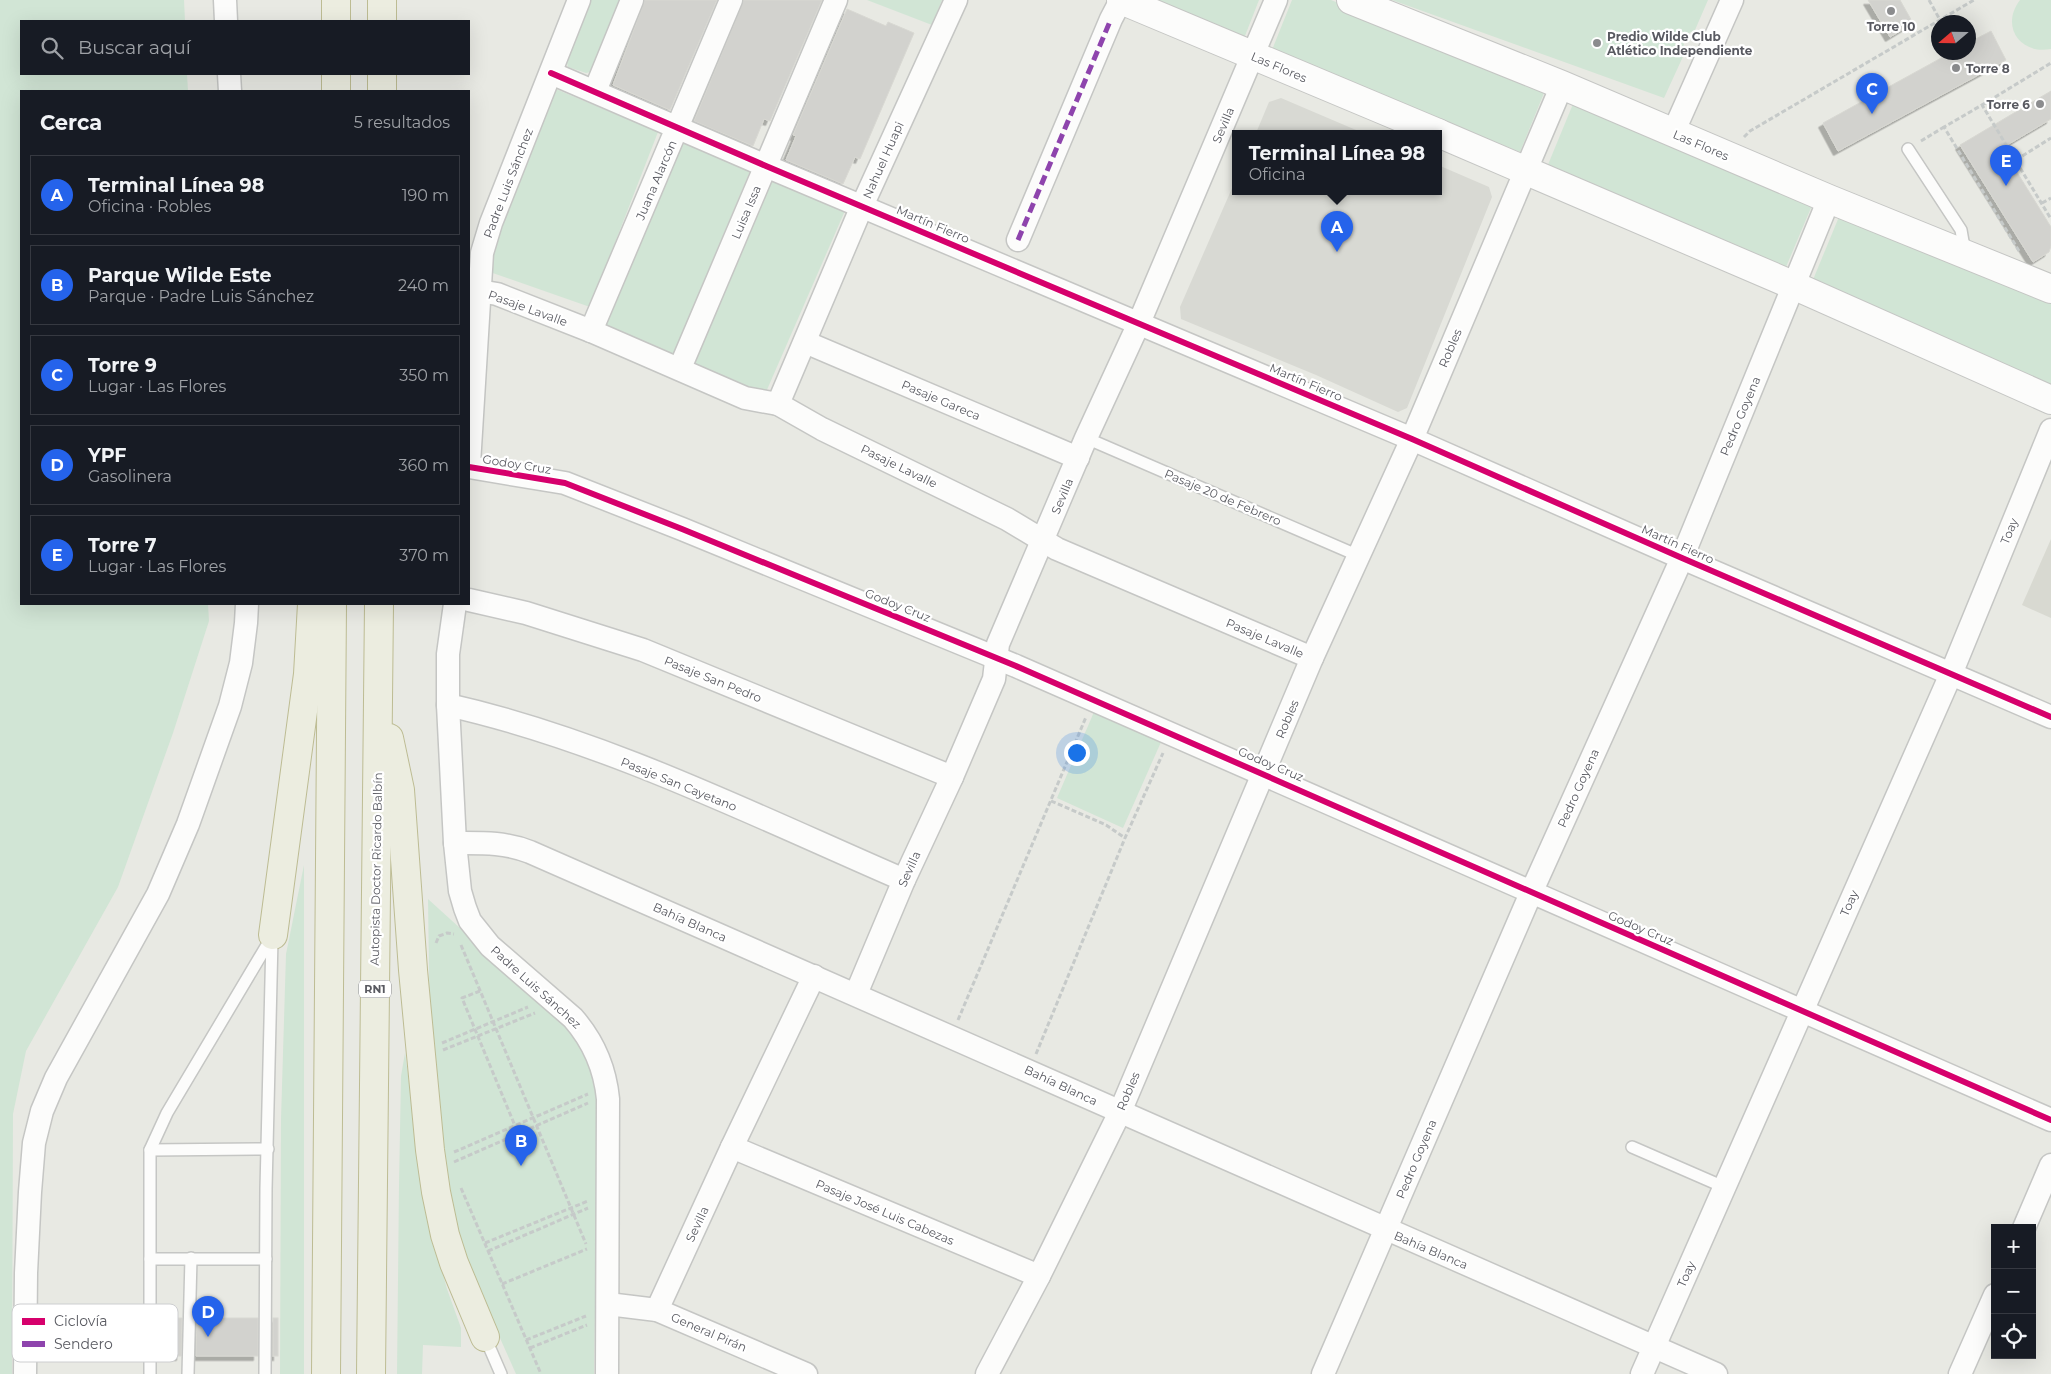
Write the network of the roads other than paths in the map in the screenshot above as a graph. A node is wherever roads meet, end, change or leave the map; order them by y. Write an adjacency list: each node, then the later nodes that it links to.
1 (225, 0): 13 (street)
2 (336, 0): 14 (highway)
3 (382, 0): 15 (highway)
4 (579, 0): 17 (street, Padre Luis Sánchez)
5 (632, 0): 25 (street)
6 (731, 0): 26 (street, Juana Alarcón)
7 (836, 0): 31 (street, Luisa Issa)
8 (956, 0): 34 (street, Nahuel Huapi)
9 (1121, 0): 16 (street, Las Flores); 35 (street)
10 (1276, 0): 16 (street, Sevilla)
11 (1351, 0): 21 (street, Las Flores)
12 (1732, 0): 28 (street)
13 (226, 20)
14 (336, 20)
15 (382, 20)
16 (1252, 56): 27 (street, Las Flores); 40 (street, Sevilla)
17 (551, 73): 25 (street, Martín Fierro); 39 (street, Padre Luis Sánchez)
18 (229, 75): 22 (street)
19 (336, 75): 23 (highway)
20 (382, 75): 24 (highway)
21 (1562, 85): 28 (street, Las Flores); 32 (street, Robles)
22 (230, 90)
23 (336, 90)
24 (382, 90)
25 (595, 92): 26 (street, Martín Fierro)
26 (678, 128): 31 (street, Martín Fierro); 41 (street, Juana Alarcón)
27 (1431, 130)
28 (1673, 133): 33 (street, Las Flores)
29 (1442, 135): 32 (street, Las Flores)
30 (1908, 149): 36 (lane)
31 (766, 166): 34 (street, Martín Fierro); 43 (street, Luisa Issa)
32 (1526, 170): 37 (street, Las Flores); 48 (street, Robles)
33 (1829, 199): 36 (street, Las Flores); 37 (street, Pedro Goyena)
34 (862, 206): 40 (street, Martín Fierro); 42 (street, Nahuel Huapi)
35 (1018, 240)
36 (1966, 255): 38 (street, Las Flores)
37 (1795, 286): 44 (street, Las Flores); 54 (street, Pedro Goyena)
38 (2051, 289)
39 (480, 291): 41 (street, Pasaje Lavalle); 49 (street, Padre Luis Sánchez)
40 (1139, 323): 47 (street, Sevilla); 48 (street, Martín Fierro)
41 (591, 331): 43 (street, Pasaje Lavalle)
42 (805, 342): 45 (street, Nahuel Huapi); 50 (street, Pasaje Gareca)
43 (680, 368): 45 (street, Pasaje Lavalle)
44 (2051, 400)
45 (778, 404): 52 (street, Pasaje Lavalle)
46 (2051, 430): 63 (street, Toay)
47 (1086, 438): 50 (street, Sevilla); 53 (lane, Pasaje 20 de Febrero)
48 (1412, 439): 53 (street, Robles); 54 (street, Martín Fierro)
49 (470, 450)
50 (1078, 458): 52 (street, Sevilla)
51 (470, 466): 61 (street, Godoy Cruz)
52 (1043, 541): 61 (street, Sevilla); 62 (street, Pasaje Lavalle)
53 (1360, 556): 62 (street, Robles)
54 (1682, 558): 63 (street, Martín Fierro); 71 (street, Pedro Goyena)
55 (470, 600): 68 (street, Pasaje San Pedro)
56 (247, 605): 90 (street)
57 (312, 605): 72 (highway)
58 (332, 605): 99 (highway)
59 (379, 605): 64 (highway, Autopista Doctor Ricardo Balbín / RN1)
60 (455, 605): 65 (street, Padre Luis Sánchez)
61 (995, 658): 67 (street, Godoy Cruz); 68 (street, Sevilla)
62 (1312, 658): 67 (street, Robles)
63 (1951, 674): 66 (street, Martín Fierro); 75 (street, Toay)
64 (378, 692): 95 (highway); 100 (highway, Autopista Doctor Ricardo Balbín / RN1)
65 (448, 705): 69 (street, Padre Luis Sánchez); 70 (street, Pasaje San Cayetano)
66 (2051, 718)
67 (1264, 773): 71 (street, Godoy Cruz); 76 (street, Robles)
68 (952, 776): 70 (street, Sevilla)
69 (455, 843): 73 (street, Bahía Blanca); 92 (street, Padre Luis Sánchez)
70 (904, 880): 74 (street, Sevilla)
71 (1531, 893): 75 (street, Godoy Cruz); 85 (street, Pedro Goyena)
72 (273, 935): 80 (lane); 81 (lane)
73 (814, 976): 74 (street, Bahía Blanca); 78 (street, Sevilla)
74 (856, 994): 76 (street, Bahía Blanca)
75 (1802, 1010): 77 (street, Godoy Cruz); 83 (street, Toay)
76 (1120, 1112): 85 (street, Bahía Blanca); 89 (street, Robles)
77 (2051, 1120)
78 (732, 1147): 89 (street, Pasaje José Luis Cabezas); 94 (street, Sevilla)
79 (1632, 1147): 83 (lane)
80 (268, 1149): 81 (lane); 88 (lane)
81 (150, 1150): 87 (lane)
82 (2051, 1165): 84 (street)
83 (1724, 1187): 96 (street, Toay)
84 (2026, 1224)
85 (1385, 1230): 96 (street, Bahía Blanca); 105 (street, Pedro Goyena)
86 (190, 1258): 87 (lane); 88 (lane); 97 (lane)
87 (150, 1259): 91 (lane)
88 (266, 1259): 98 (lane)
89 (1038, 1276): 104 (street, Robles)
90 (26, 1304)
91 (150, 1304)
92 (608, 1304): 94 (street, General Pirán); 102 (street, Padre Luis Sánchez)
93 (1991, 1304): 108 (street)
94 (657, 1310): 103 (street, General Pirán)
95 (485, 1337): 101 (lane)
96 (1654, 1347): 106 (street, Toay); 107 (street, Bahía Blanca)
97 (188, 1374)
98 (265, 1374)
99 (326, 1374)
100 (371, 1374)
101 (501, 1374)
102 (606, 1374)
103 (806, 1374)
104 (987, 1374)
105 (1323, 1374)
106 (1642, 1374)
107 (1716, 1374)
108 (1960, 1374)

